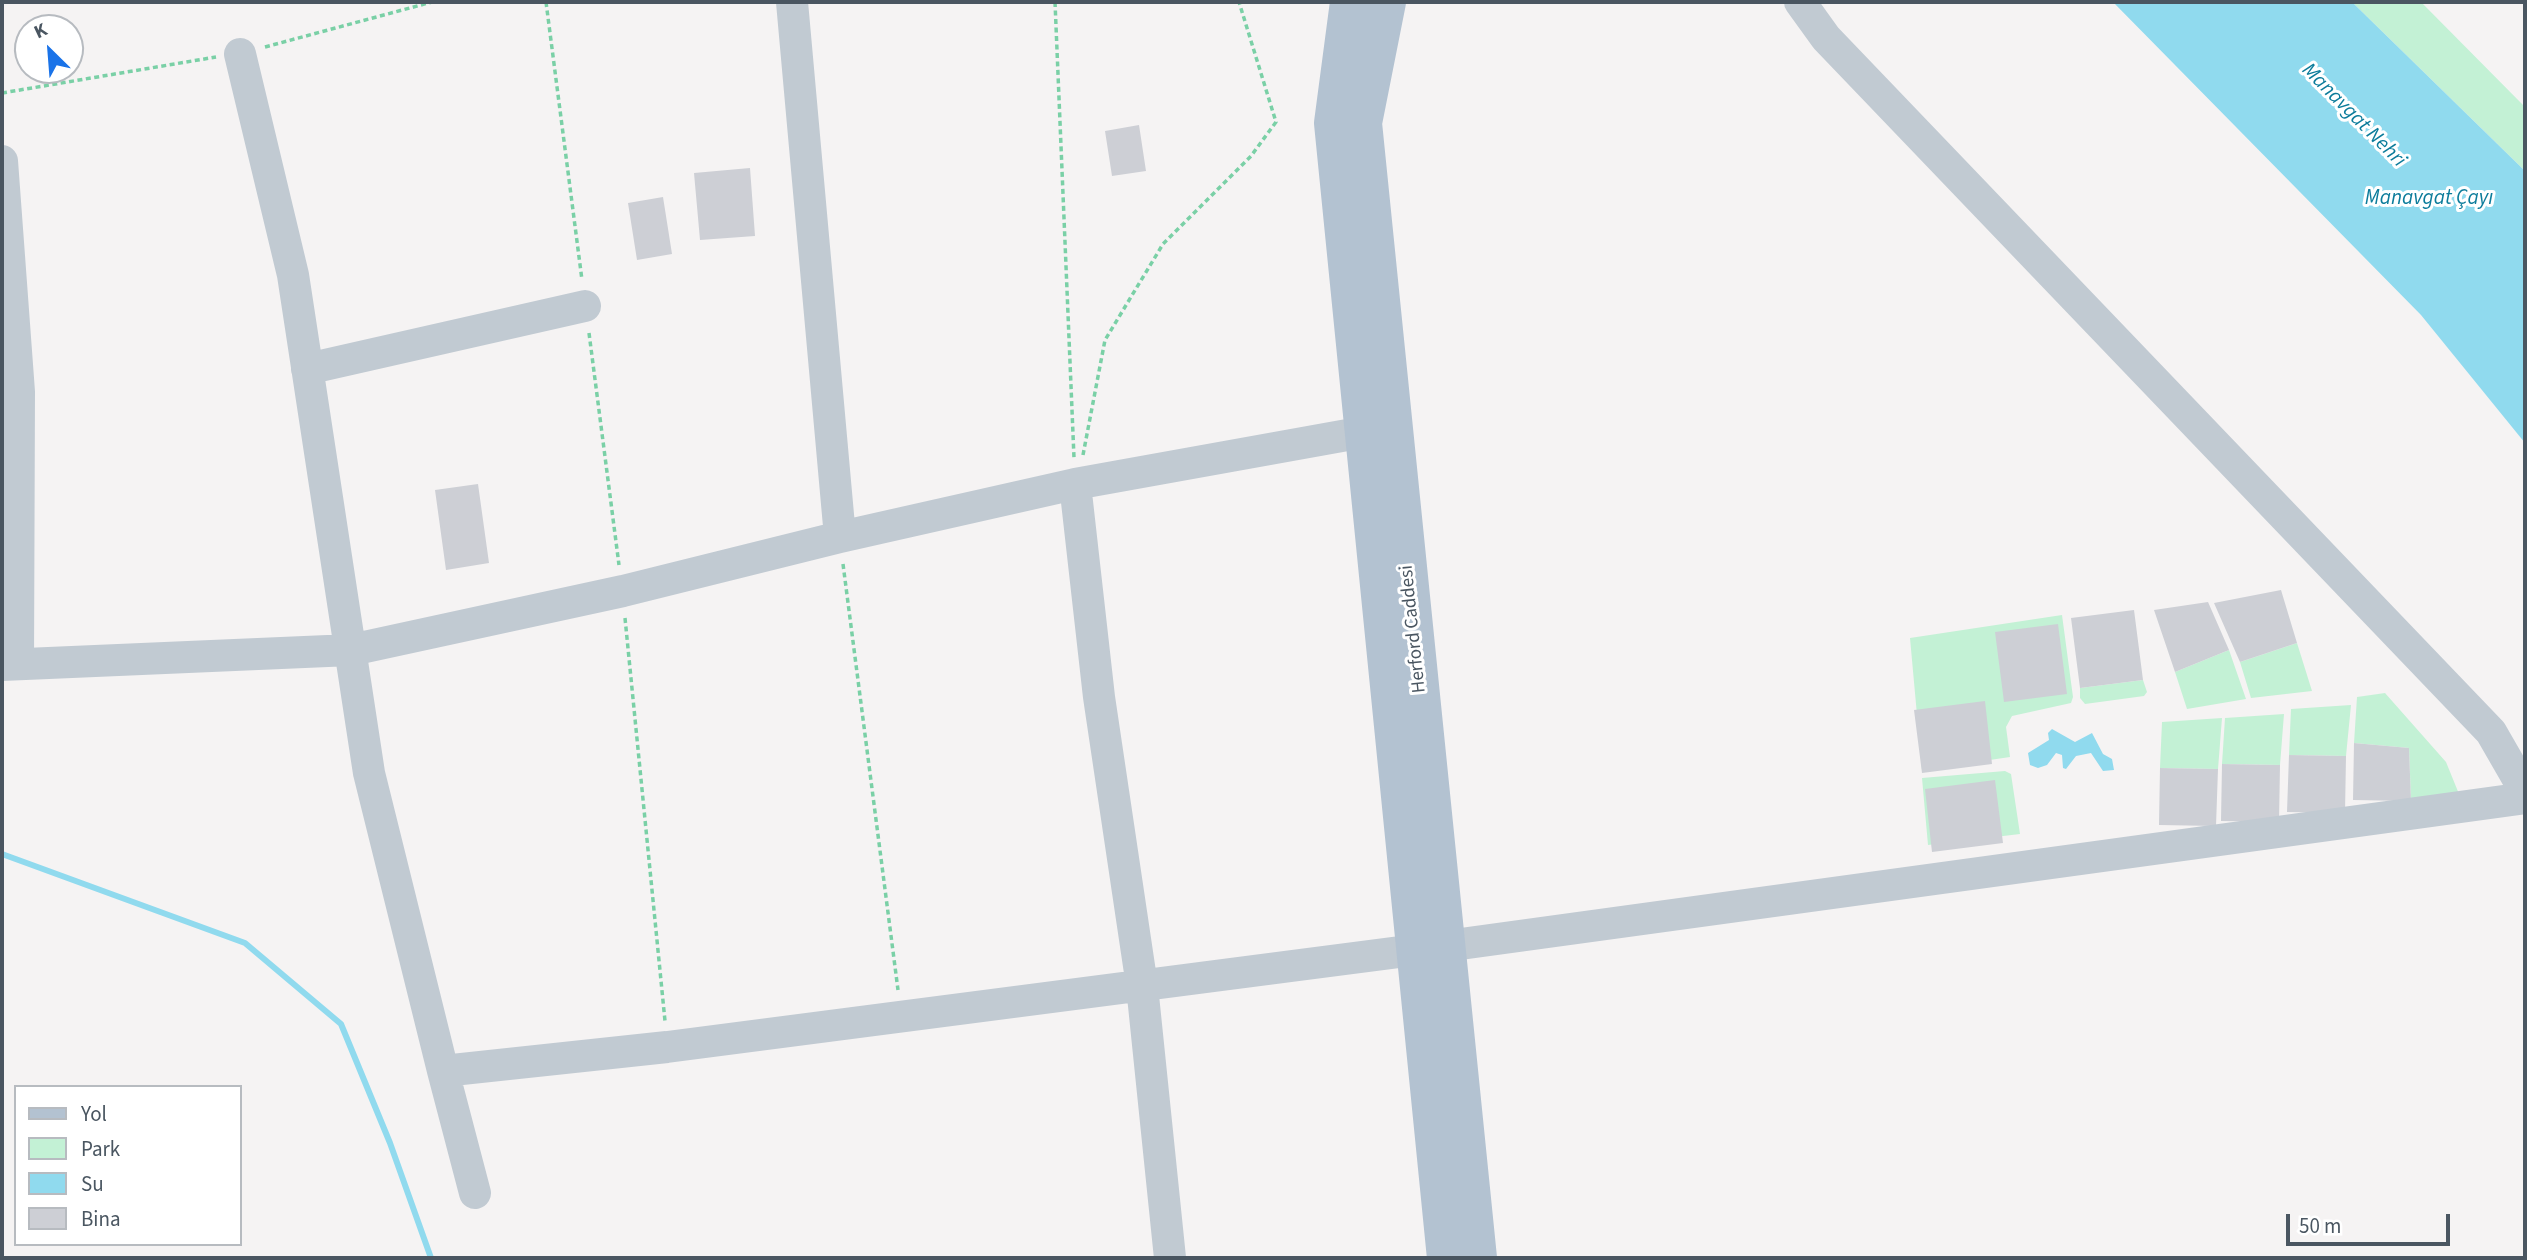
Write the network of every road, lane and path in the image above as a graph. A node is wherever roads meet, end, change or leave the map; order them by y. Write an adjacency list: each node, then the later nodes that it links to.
1 (546, 2): 10 (path)
2 (792, 2): 14 (street)
3 (1055, 2): 13 (path)
4 (1239, 2): 13 (path)
5 (1349, 2): 12 (main road, Herford Caddesi)
6 (1387, 2): 20 (main road, Herford Caddesi)
7 (1800, 2): 18 (street)
8 (240, 54): 11 (street)
9 (2, 161): 17 (street)
10 (585, 306): 11 (street); 15 (path)
11 (307, 369): 16 (street)
12 (1363, 432): 13 (street); 20 (main road, Herford Caddesi)
13 (1075, 484): 14 (street); 21 (street)
14 (840, 537): 15 (street); 22 (path)
15 (623, 591): 16 (street); 23 (path)
16 (351, 650): 17 (street); 24 (street)
17 (10, 665)
18 (2525, 791)
19 (2525, 798): 20 (street)
20 (1431, 948): 21 (street); 27 (main road, Herford Caddesi); 28 (main road, Herford Caddesi)
21 (1142, 986): 22 (street); 26 (street)
22 (901, 1017): 23 (street)
23 (667, 1047): 24 (street)
24 (443, 1071): 25 (street)
25 (475, 1193)
26 (1170, 1258)
27 (1446, 1258)
28 (1478, 1258)

